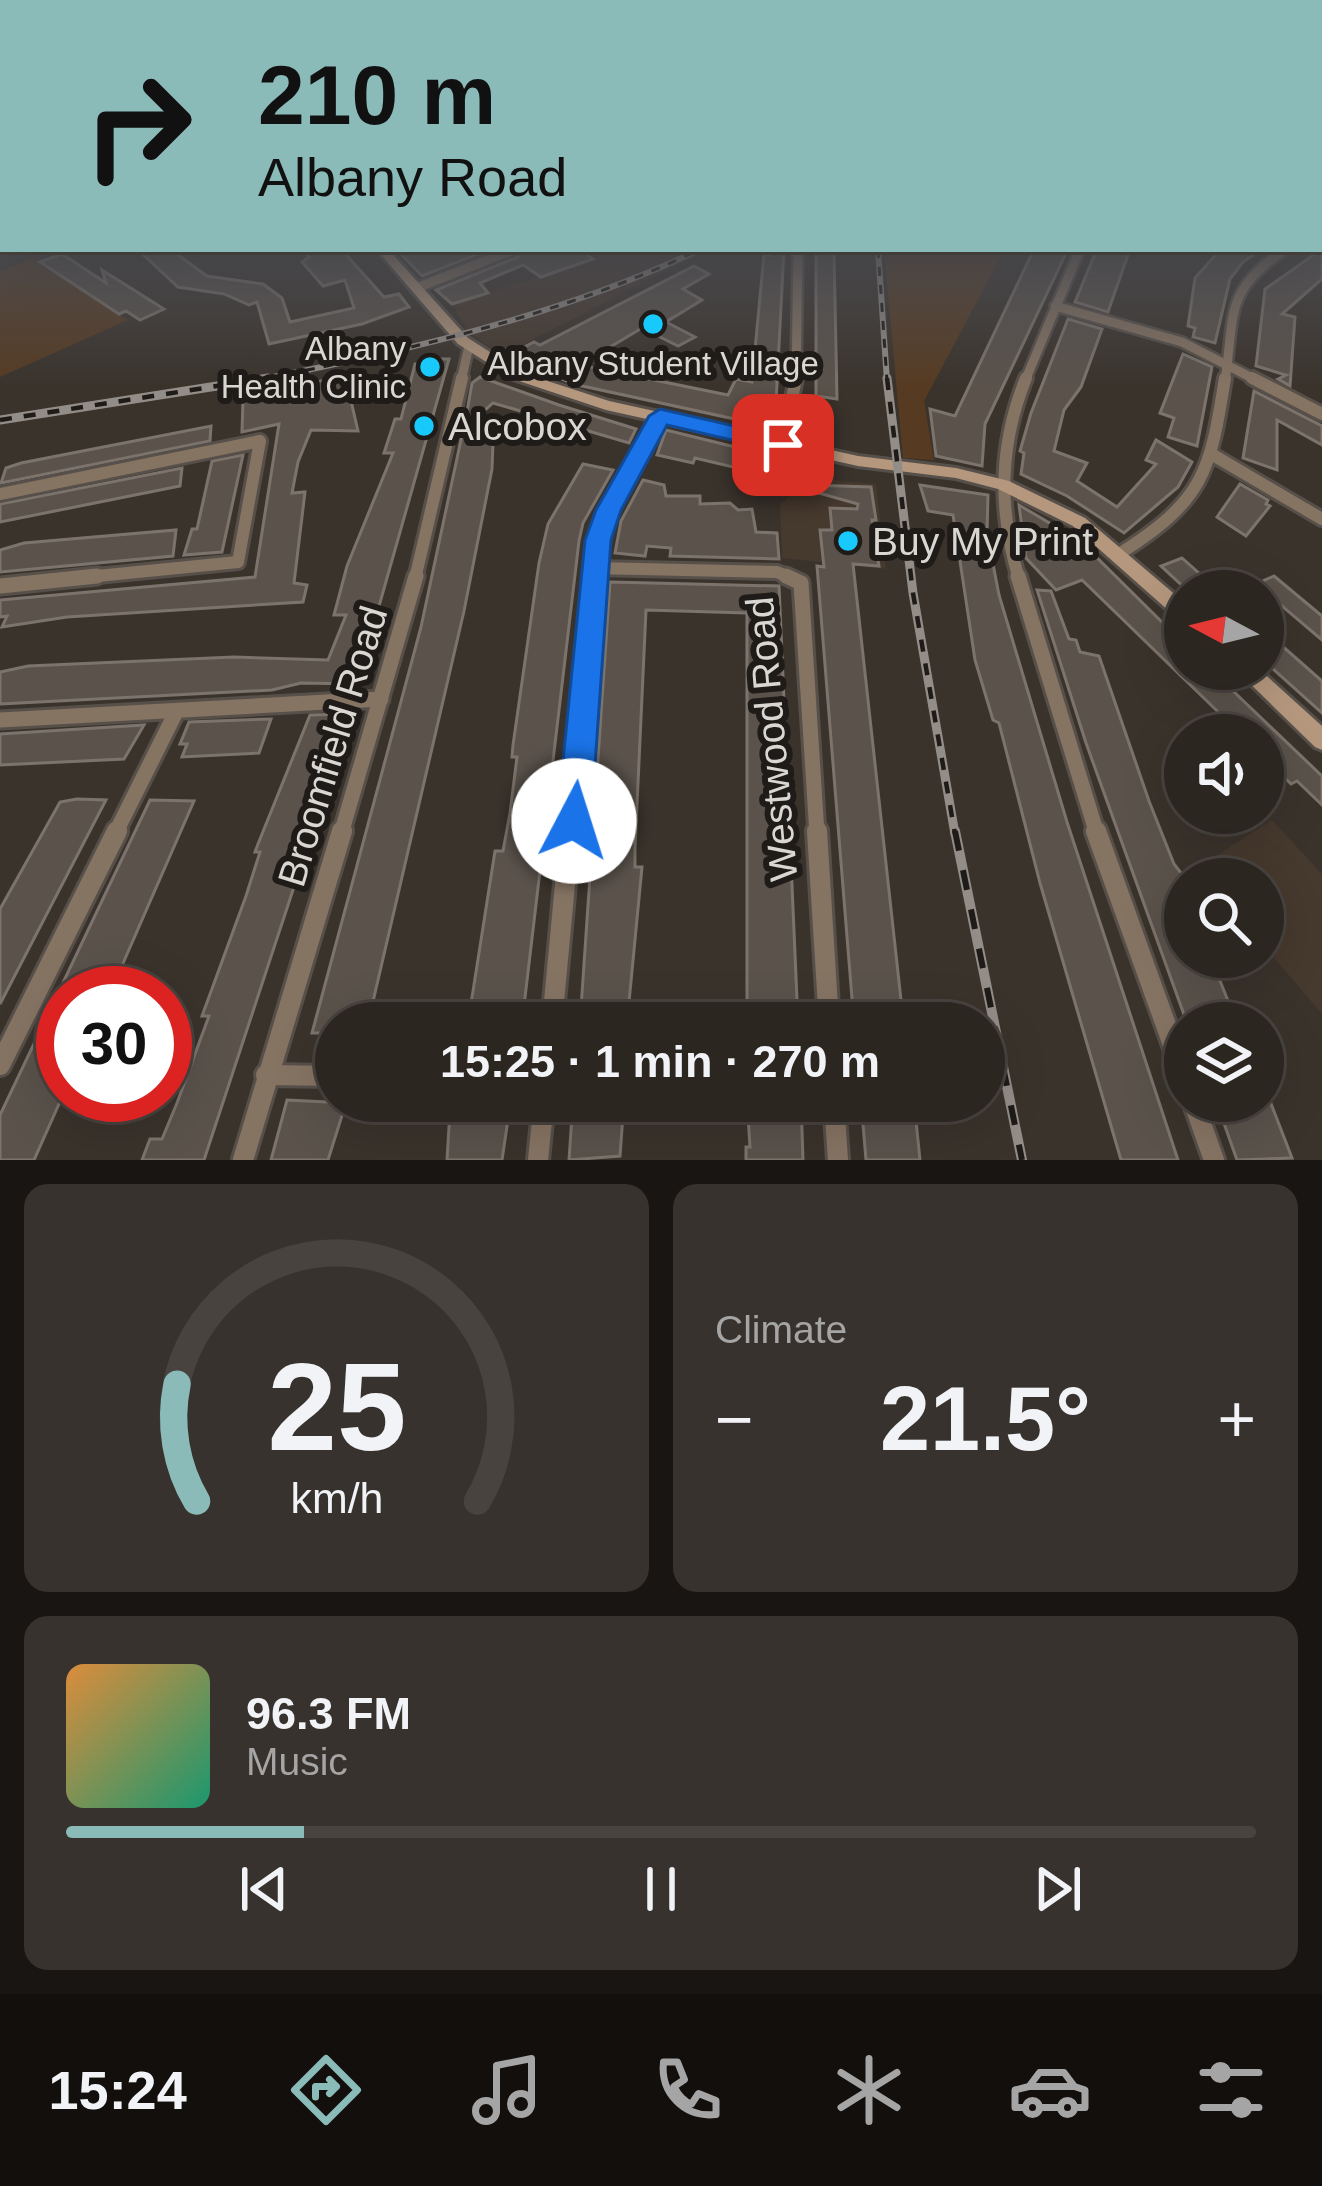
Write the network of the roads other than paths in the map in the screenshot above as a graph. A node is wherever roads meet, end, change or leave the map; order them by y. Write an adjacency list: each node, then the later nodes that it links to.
1 (411, 279): 6 (street)
2 (439, 279): 6 (street)
3 (798, 279): 12 (street)
4 (1067, 279): 7 (street)
5 (1247, 279): 9 (street)
6 (419, 287): 8 (street)
7 (1055, 306): 9 (street); 14 (street)
8 (469, 346): 11 (street); 22 (street, Broomfield Road)
9 (1227, 363): 10 (street); 13 (street)
10 (1322, 414)
11 (660, 416): 12 (street); 18 (street)
12 (783, 445): 14 (street)
13 (1213, 455): 16 (street); 17 (street)
14 (1003, 485): 17 (street); 28 (street)
15 (0, 494): 19 (street)
16 (1322, 519)
17 (1119, 554): 20 (street)
18 (594, 568): 26 (street); 27 (street, Westwood Road)
19 (0, 586)
20 (1164, 595)
21 (1268, 690): 25 (street)
22 (380, 699): 23 (street); 30 (street, Broomfield Road)
23 (176, 712): 24 (street); 29 (street)
24 (0, 720)
25 (1322, 740)
26 (555, 1002)
27 (828, 1002)
28 (1164, 1020)
29 (0, 1065)
30 (266, 1075): 31 (street); 35 (street, Broomfield Road)
31 (315, 1076)
32 (542, 1122): 36 (street)
33 (835, 1122): 37 (street)
34 (1200, 1122): 38 (street)
35 (243, 1160)
36 (538, 1160)
37 (838, 1160)
38 (1214, 1160)

